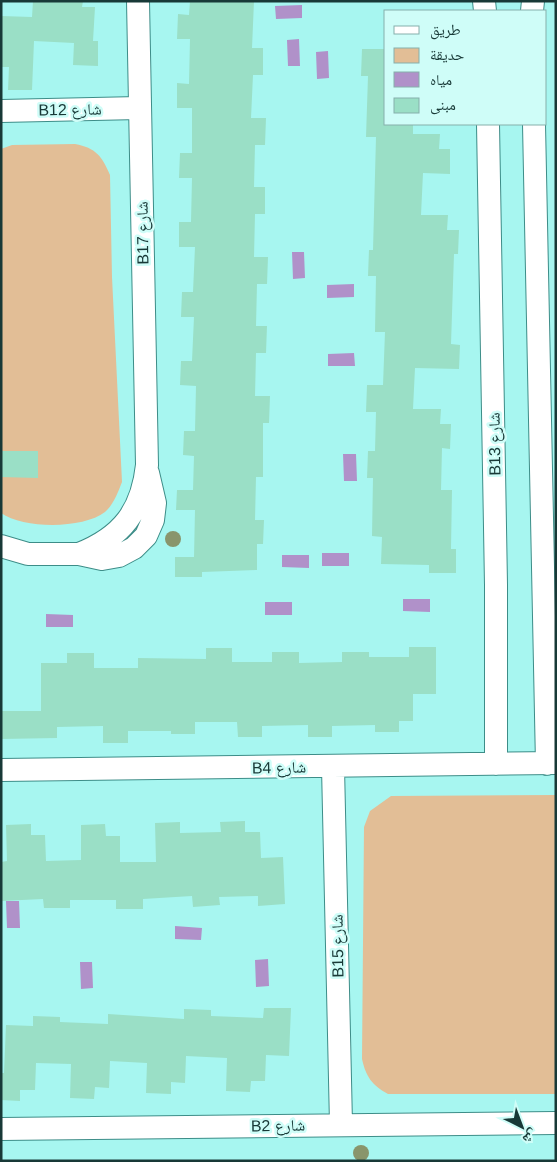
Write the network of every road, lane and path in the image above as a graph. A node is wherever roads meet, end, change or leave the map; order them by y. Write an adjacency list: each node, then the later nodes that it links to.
1 (138, 1): 2 (street, B17 شارع)
2 (139, 108): 3 (street, B12 شارع); 7 (street, B17 شارع)
3 (1, 111)
4 (488, 125): 10 (street, B13 شارع)
5 (534, 125): 9 (street)
6 (1, 546): 7 (street)
7 (28, 554): 8 (street)
8 (1, 560)
9 (552, 763): 10 (street, B4 شارع)
10 (496, 764): 11 (street, B4 شارع)
11 (333, 767): 12 (street, B4 شارع); 14 (street, B15 شارع)
12 (1, 770)
13 (556, 1123): 14 (street, B2 شارع)
14 (340, 1124): 15 (street, B2 شارع)
15 (1, 1129)

